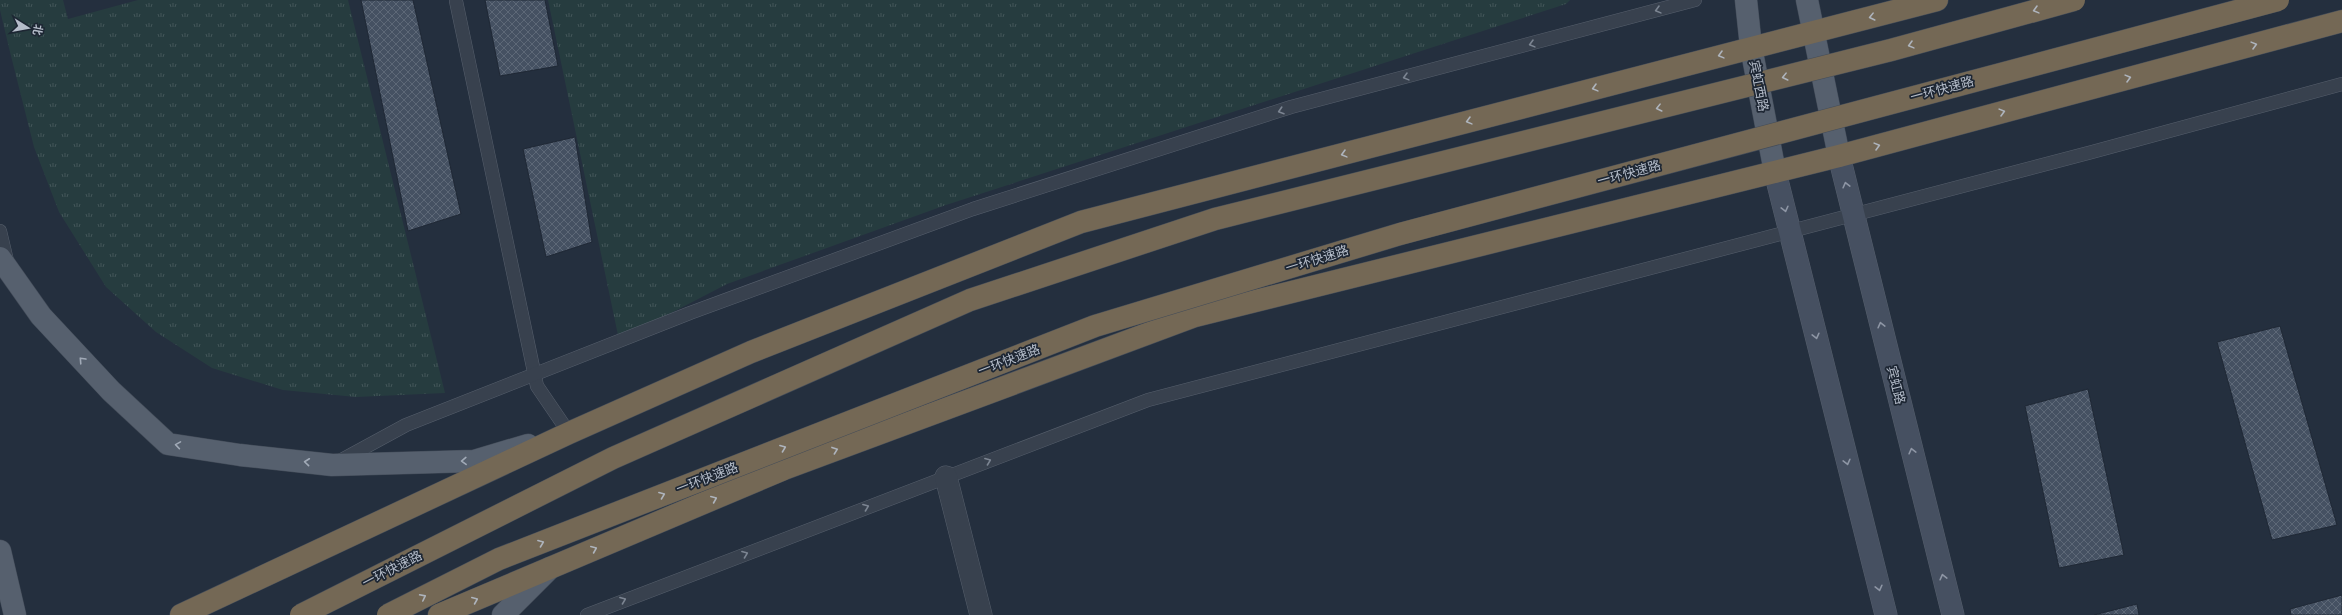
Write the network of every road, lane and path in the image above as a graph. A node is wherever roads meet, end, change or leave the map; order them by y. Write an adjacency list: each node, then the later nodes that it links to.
1 (1695, 0): 18 (lane, one-way to 18)
2 (1746, 0): 10 (main road, 宾虹西路)
3 (1807, 0): 9 (main road)
4 (1937, 0): 9 (highway, one-way to 9)
5 (2074, 0): 26 (highway, 一环快速路, one-way to 26, bridge)
6 (2278, 0): 27 (highway, 一环快速路, one-way to 6, bridge)
7 (456, 1): 18 (lane)
8 (2342, 21): 12 (highway, one-way to 8)
9 (1813, 32): 10 (highway); 12 (main road)
10 (1751, 47): 13 (main road, 宾虹西路); 19 (highway, one-way to 19)
11 (2342, 84): 14 (lane)
12 (1839, 156): 13 (highway); 14 (main road, 宾虹路, one-way to 12)
13 (1775, 172): 16 (main road, one-way to 16); 23 (highway, one-way to 13)
14 (1854, 215): 16 (lane); 33 (main road, 宾虹路, one-way to 14)
15 (0, 231): 17 (lane)
16 (1790, 232): 21 (lane, one-way to 16); 32 (main road, one-way to 32)
17 (4, 264): 20 (main road, one-way to 17)
18 (535, 375): 19 (lane); 20 (lane)
19 (569, 433): 20 (main road, one-way to 20); 25 (highway)
20 (332, 465)
21 (946, 477): 30 (lane, one-way to 21); 31 (street)
22 (0, 551): 24 (main road)
23 (550, 568): 28 (highway, one-way to 23); 29 (main road)
24 (15, 615)
25 (181, 615)
26 (301, 615)
27 (388, 615)
28 (439, 615)
29 (503, 615)
30 (587, 615)
31 (981, 615)
32 (1886, 615)
33 (1953, 615)

